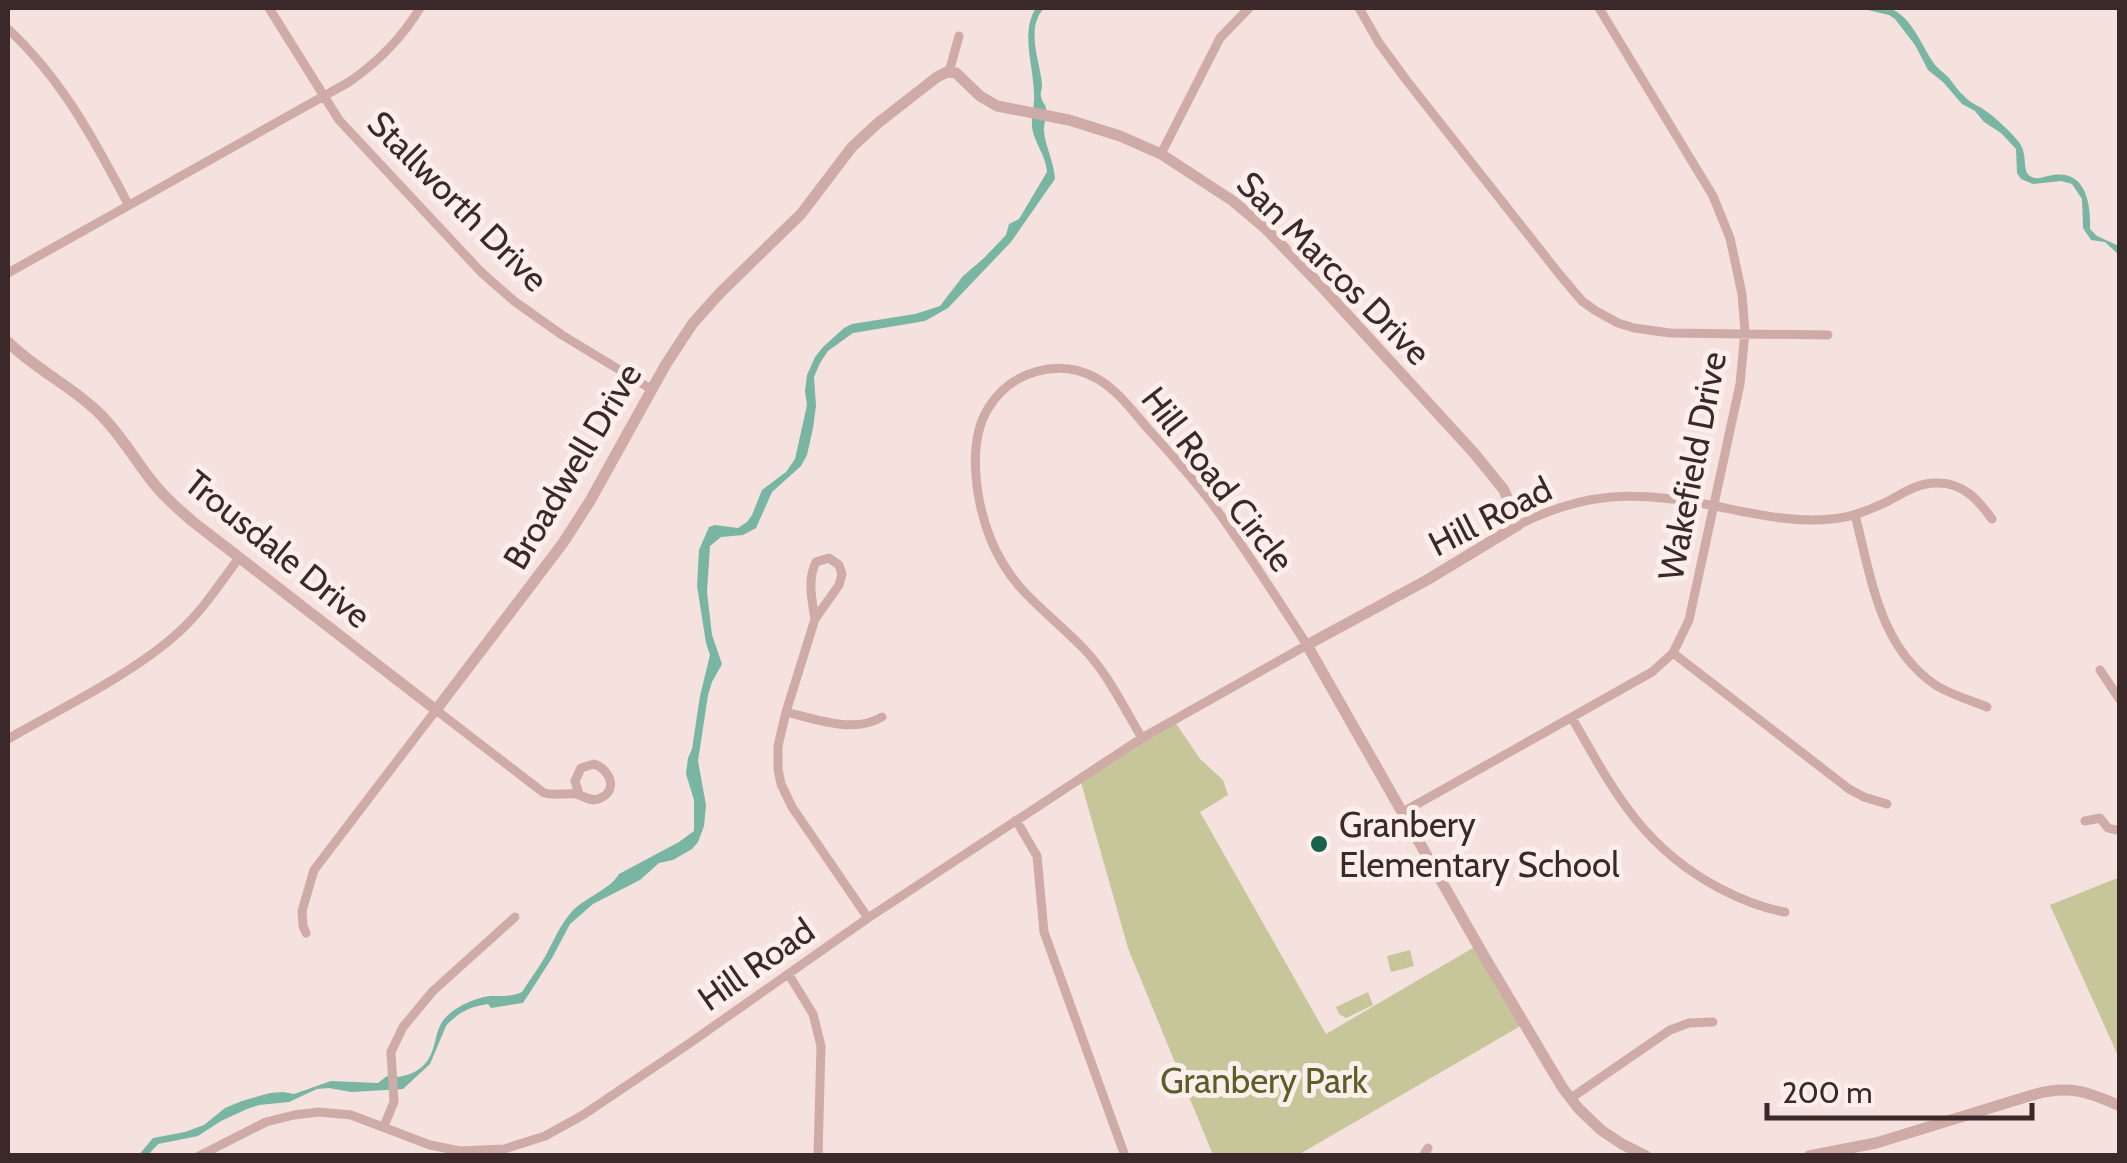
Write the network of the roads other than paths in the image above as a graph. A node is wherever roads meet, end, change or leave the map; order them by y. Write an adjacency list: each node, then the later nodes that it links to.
1 (269, 8): 9 (street, Stallworth Drive)
2 (420, 8): 9 (street)
3 (1248, 8): 10 (street)
4 (1358, 8): 13 (street)
5 (1599, 8): 13 (street, Wakefield Drive)
6 (8, 29): 11 (street)
7 (959, 36): 8 (street)
8 (950, 72): 10 (street, San Marcos Drive); 16 (street, Broadwell Drive)
9 (324, 96): 11 (street); 16 (street, Stallworth Drive)
10 (1161, 154): 20 (street, San Marcos Drive)
11 (128, 204): 12 (street)
12 (8, 273)
13 (1745, 332): 14 (street); 17 (street, Wakefield Drive)
14 (1828, 335)
15 (8, 342): 21 (street, Trousdale Drive)
16 (651, 390): 28 (street, Broadwell Drive)
17 (1713, 506): 18 (street, Hill Road); 20 (street, Hill Road); 24 (street, Wakefield Drive)
18 (1855, 515): 19 (street, Hill Road); 27 (street)
19 (1992, 519)
20 (1518, 525): 23 (street, Hill Road)
21 (239, 558): 28 (street, Trousdale Drive); 33 (street)
22 (815, 620): 22 (street); 29 (street)
23 (1307, 645): 32 (street, Hill Road); 32 (street, Hill Road Circle); 36 (street)
24 (1673, 653): 31 (street); 35 (street)
25 (2100, 670): 26 (street)
26 (2120, 700)
27 (1987, 707)
28 (436, 710): 34 (street); 43 (street, Broadwell Drive)
29 (786, 712): 30 (street); 42 (street)
30 (882, 717)
31 (1572, 718): 36 (street); 40 (street)
32 (1142, 738): 37 (street, Hill Road)
33 (8, 739)
34 (579, 794): 34 (street)
35 (1887, 804)
36 (1403, 812): 46 (street)
37 (1016, 820): 42 (street, Hill Road); 52 (street)
38 (2085, 821): 39 (street)
39 (2120, 832)
40 (1785, 912)
41 (515, 917): 48 (street)
42 (868, 918): 44 (street, Hill Road)
43 (306, 933)
44 (789, 976): 48 (street, Hill Road); 51 (street)
45 (1713, 1022): 46 (street)
46 (1570, 1098): 53 (street)
47 (2120, 1106): 49 (street)
48 (384, 1126): 50 (street, Hill Road)
49 (1857, 1151): 54 (street)
50 (199, 1156)
51 (818, 1156)
52 (1125, 1156)
53 (1646, 1156)
54 (1809, 1156)

